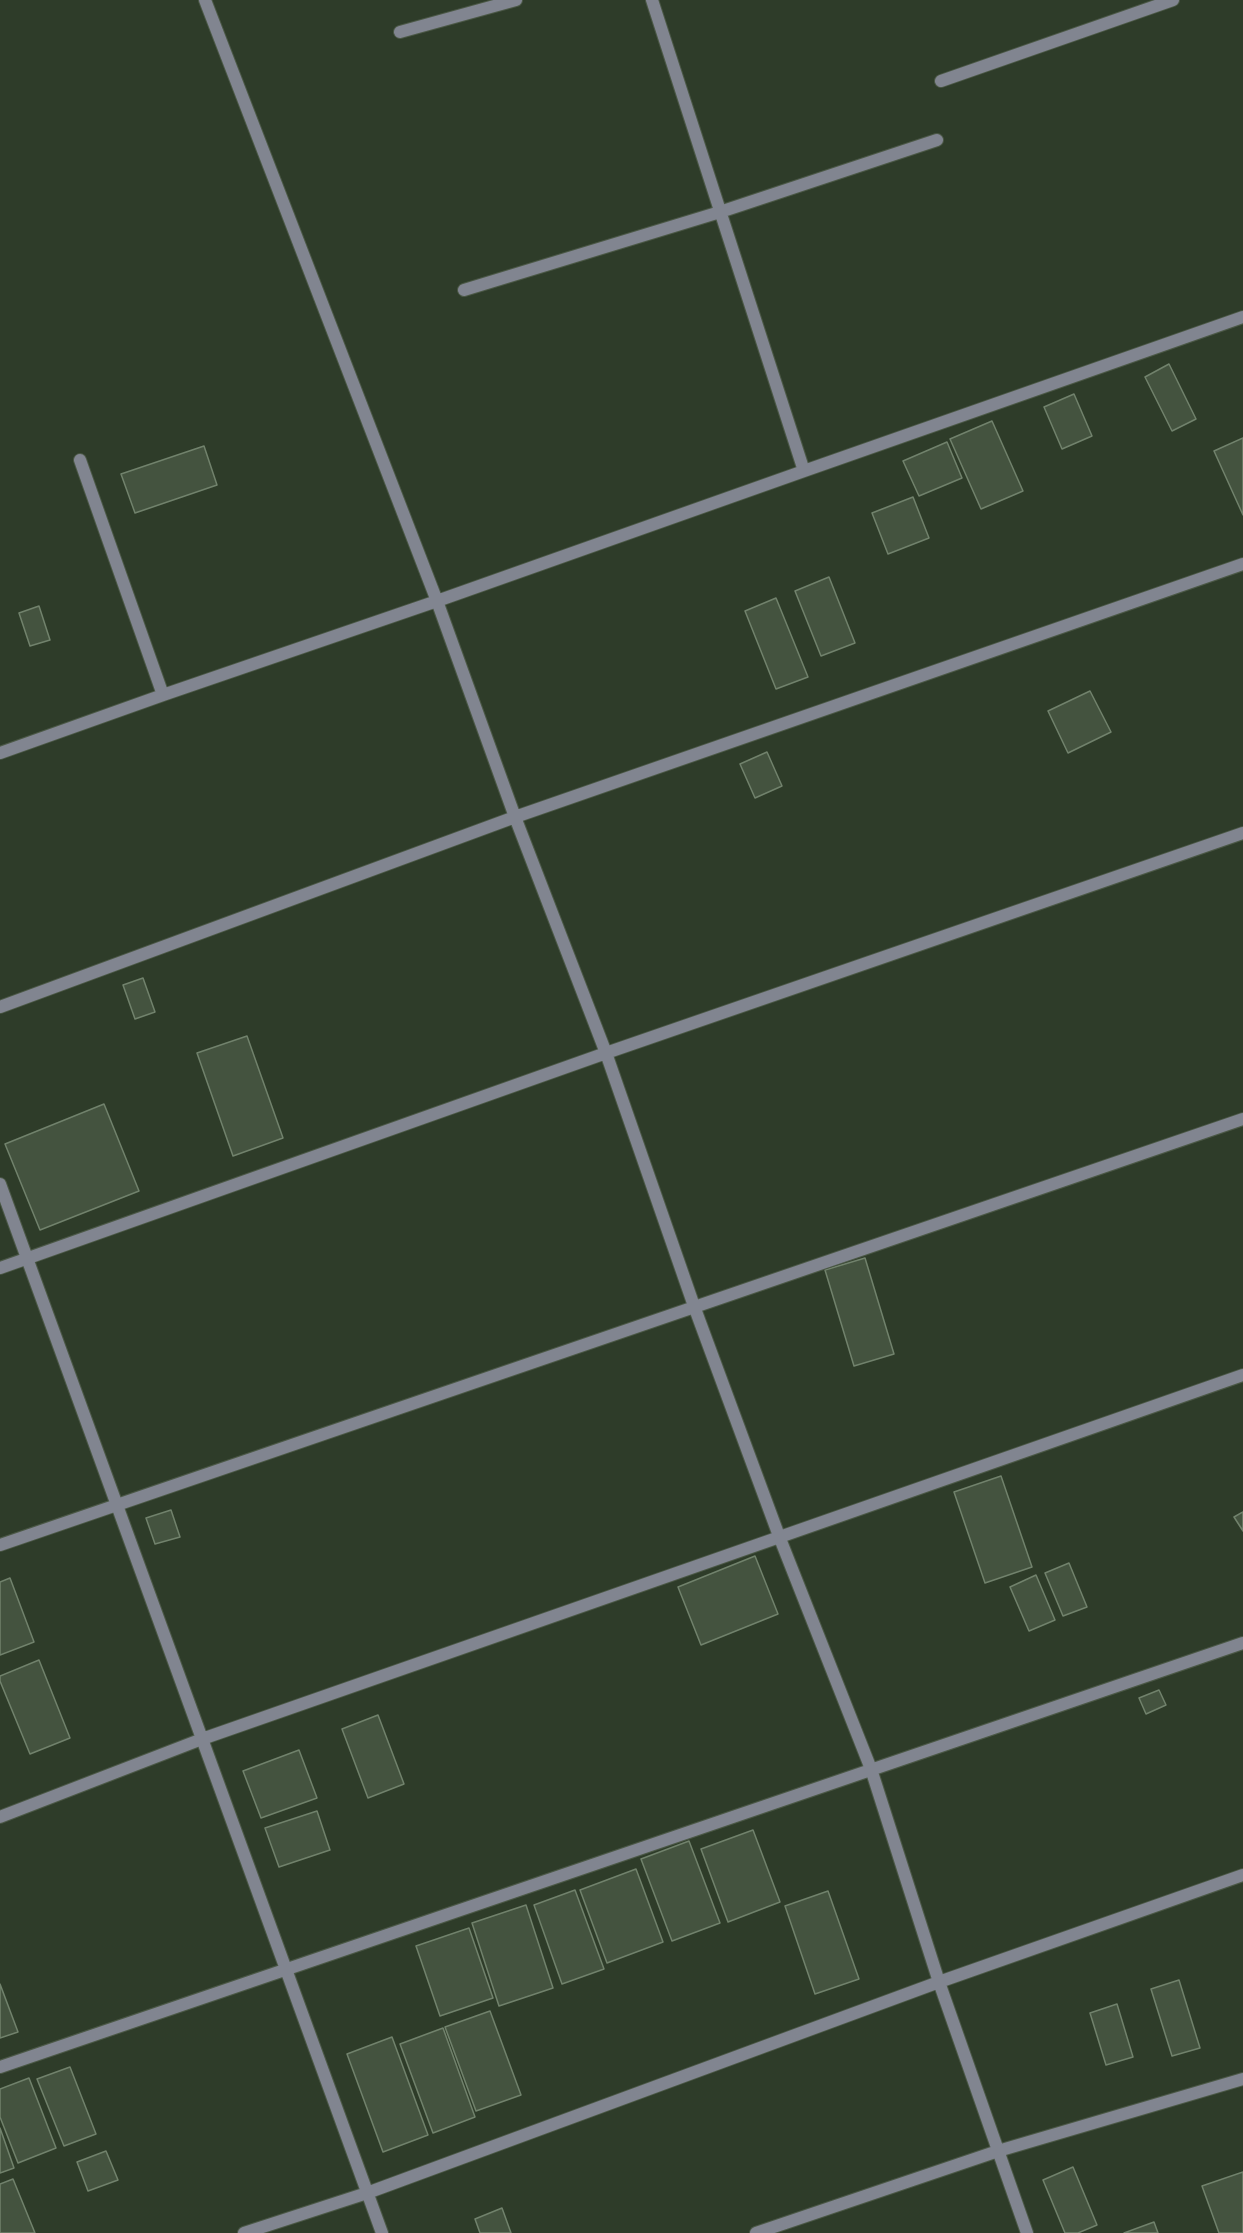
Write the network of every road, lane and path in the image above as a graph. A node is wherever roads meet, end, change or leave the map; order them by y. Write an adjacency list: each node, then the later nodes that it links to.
1 (205, 0): 14 (street)
2 (516, 0): 5 (street)
3 (652, 0): 8 (street)
4 (1173, 0): 6 (street)
5 (400, 32)
6 (941, 81)
7 (937, 140): 8 (street)
8 (720, 212): 9 (street); 12 (street)
9 (464, 290)
10 (1243, 317): 12 (street)
11 (80, 460): 15 (street)
12 (804, 471): 14 (street)
13 (1243, 564): 17 (street)
14 (437, 601): 15 (street); 17 (street)
15 (163, 695): 16 (street)
16 (0, 753)
17 (515, 817): 19 (street); 20 (street)
18 (1243, 833): 20 (street)
19 (0, 1007)
20 (606, 1053): 23 (street); 25 (street)
21 (1243, 1119): 25 (street)
22 (0, 1184): 23 (street)
23 (26, 1258): 24 (street); 27 (street)
24 (0, 1268)
25 (694, 1306): 27 (street); 28 (street)
26 (1243, 1376): 28 (street)
27 (117, 1506): 29 (street); 31 (street)
28 (779, 1536): 31 (street); 32 (street)
29 (0, 1545)
30 (1243, 1643): 32 (street)
31 (202, 1739): 33 (street); 35 (street)
32 (871, 1769): 35 (street); 36 (street)
33 (0, 1817)
34 (1243, 1875): 36 (street)
35 (286, 1970): 37 (street); 40 (street)
36 (939, 1982): 39 (street); 40 (street)
37 (0, 2067)
38 (1243, 2079): 39 (street)
39 (999, 2151): 43 (street); 44 (street)
40 (367, 2193): 41 (street); 42 (street)
41 (243, 2233)
42 (382, 2233)
43 (756, 2233)
44 (1027, 2233)

